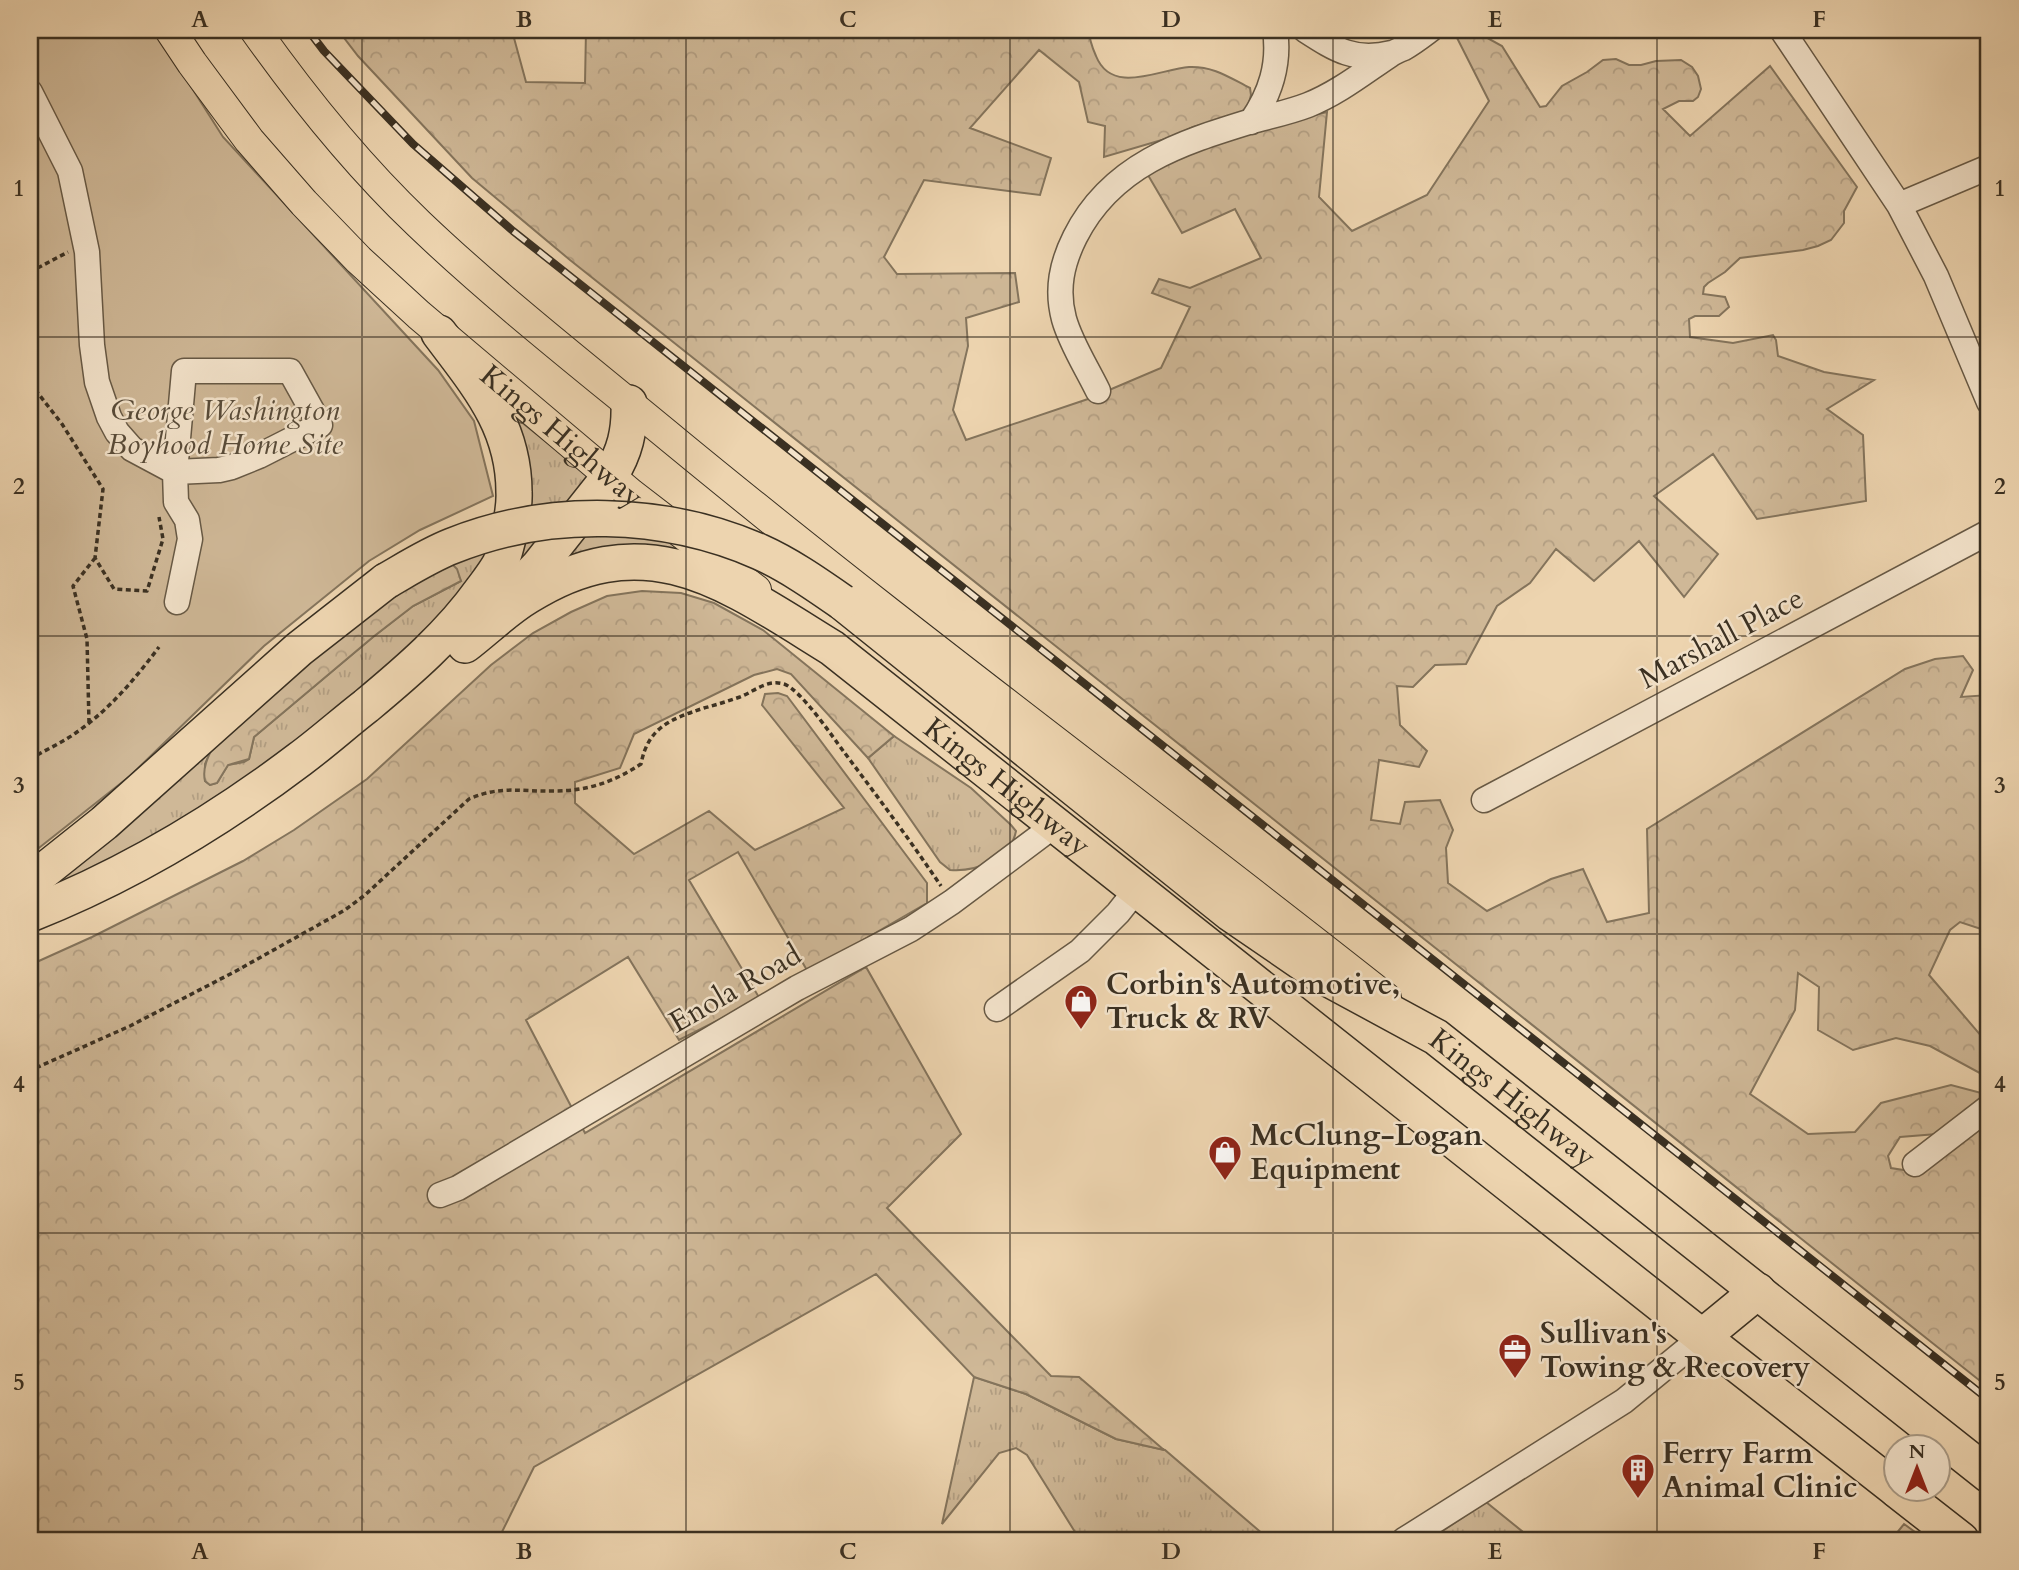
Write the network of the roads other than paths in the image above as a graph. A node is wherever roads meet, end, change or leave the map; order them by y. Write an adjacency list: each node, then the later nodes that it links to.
1 (170, 30): 12 (main road, Kings Highway)
2 (255, 30): 15 (main road, Kings Highway)
3 (1275, 30): 9 (street)
4 (1305, 30): 7 (street)
5 (1430, 30): 7 (street)
6 (1785, 31): 11 (street)
7 (1392, 53): 9 (street)
8 (30, 92): 16 (street)
9 (1251, 121): 13 (street)
10 (1989, 167): 11 (street)
11 (1899, 205): 14 (street)
12 (439, 333): 17 (main road, Kings Highway); 26 (highway)
13 (1098, 391)
14 (1989, 402)
15 (629, 403): 17 (highway); 29 (main road, Kings Highway)
16 (175, 472): 16 (street); 19 (street)
17 (610, 476): 20 (highway); 21 (main road, Kings Highway)
18 (1989, 532): 22 (street, Marshall Place)
19 (177, 602)
20 (465, 645): 21 (highway); 27 (highway)
21 (832, 648): 23 (highway, Kings Highway)
22 (1484, 800)
23 (1055, 824): 25 (highway, Kings Highway); 32 (street, Enola Road)
24 (30, 882): 29 (highway, bridge)
25 (1137, 889): 28 (street); 34 (highway, Kings Highway)
26 (30, 914)
27 (30, 936)
28 (997, 1009)
29 (1436, 1037): 33 (highway, Kings Highway)
30 (1989, 1107): 31 (street)
31 (1915, 1164)
32 (440, 1195)
33 (1758, 1292): 34 (highway); 35 (highway, Kings Highway)
34 (1702, 1337): 36 (highway, Kings Highway); 38 (street)
35 (1989, 1475)
36 (1882, 1477)
37 (1916, 1504): 39 (highway, Kings Highway)
38 (1404, 1540)
39 (1961, 1540)

